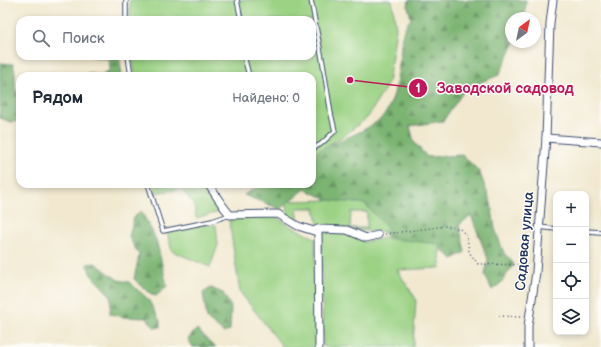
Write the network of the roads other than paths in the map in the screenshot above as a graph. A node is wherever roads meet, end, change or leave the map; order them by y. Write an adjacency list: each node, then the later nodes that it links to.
1 (126, 0): 5 (lane)
2 (237, 0): 6 (lane)
3 (311, 0): 7 (lane)
4 (553, 0): 13 (street, Садовая улица)
5 (126, 16)
6 (239, 16)
7 (314, 16)
8 (316, 27): 15 (lane)
9 (129, 60): 11 (lane)
10 (245, 60): 12 (lane)
11 (130, 72)
12 (248, 72)
13 (546, 138): 14 (street); 19 (street, Садовая улица)
14 (601, 142)
15 (316, 147)
16 (149, 188): 18 (lane)
17 (211, 188): 18 (street)
18 (230, 215): 20 (street)
19 (540, 227): 21 (lane); 26 (street, Садовая улица)
20 (318, 229): 24 (street); 25 (street)
21 (553, 229)
22 (589, 231): 23 (lane)
23 (601, 232)
24 (378, 235)
25 (320, 347)
26 (528, 347)

